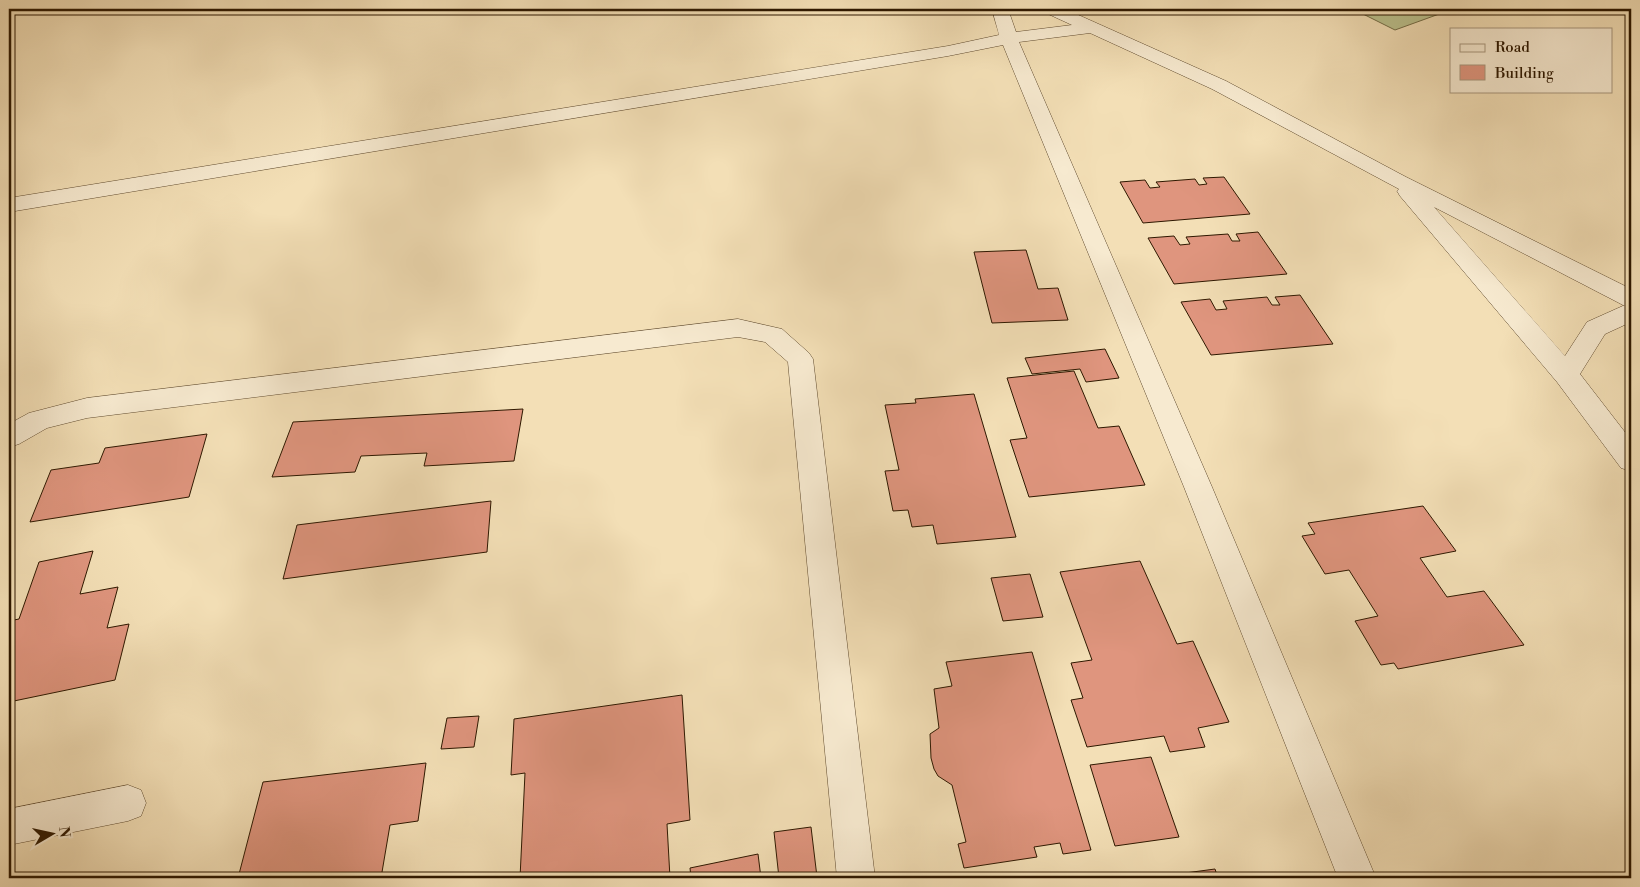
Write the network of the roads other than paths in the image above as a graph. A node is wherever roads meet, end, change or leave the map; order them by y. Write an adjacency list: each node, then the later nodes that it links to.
1 (1000, 9): 4 (street)
2 (1052, 9): 3 (street)
3 (1094, 28): 4 (street); 5 (street)
4 (1009, 38): 6 (street); 17 (street)
5 (1399, 180): 7 (street); 11 (street)
6 (9, 205)
7 (1581, 274): 8 (street); 9 (street)
8 (1631, 290)
9 (1631, 299)
10 (1631, 312): 11 (street)
11 (1566, 375): 13 (street)
12 (9, 437): 16 (street)
13 (1631, 460)
14 (128, 803): 15 (street)
15 (9, 827)
16 (856, 878)
17 (1357, 878)

